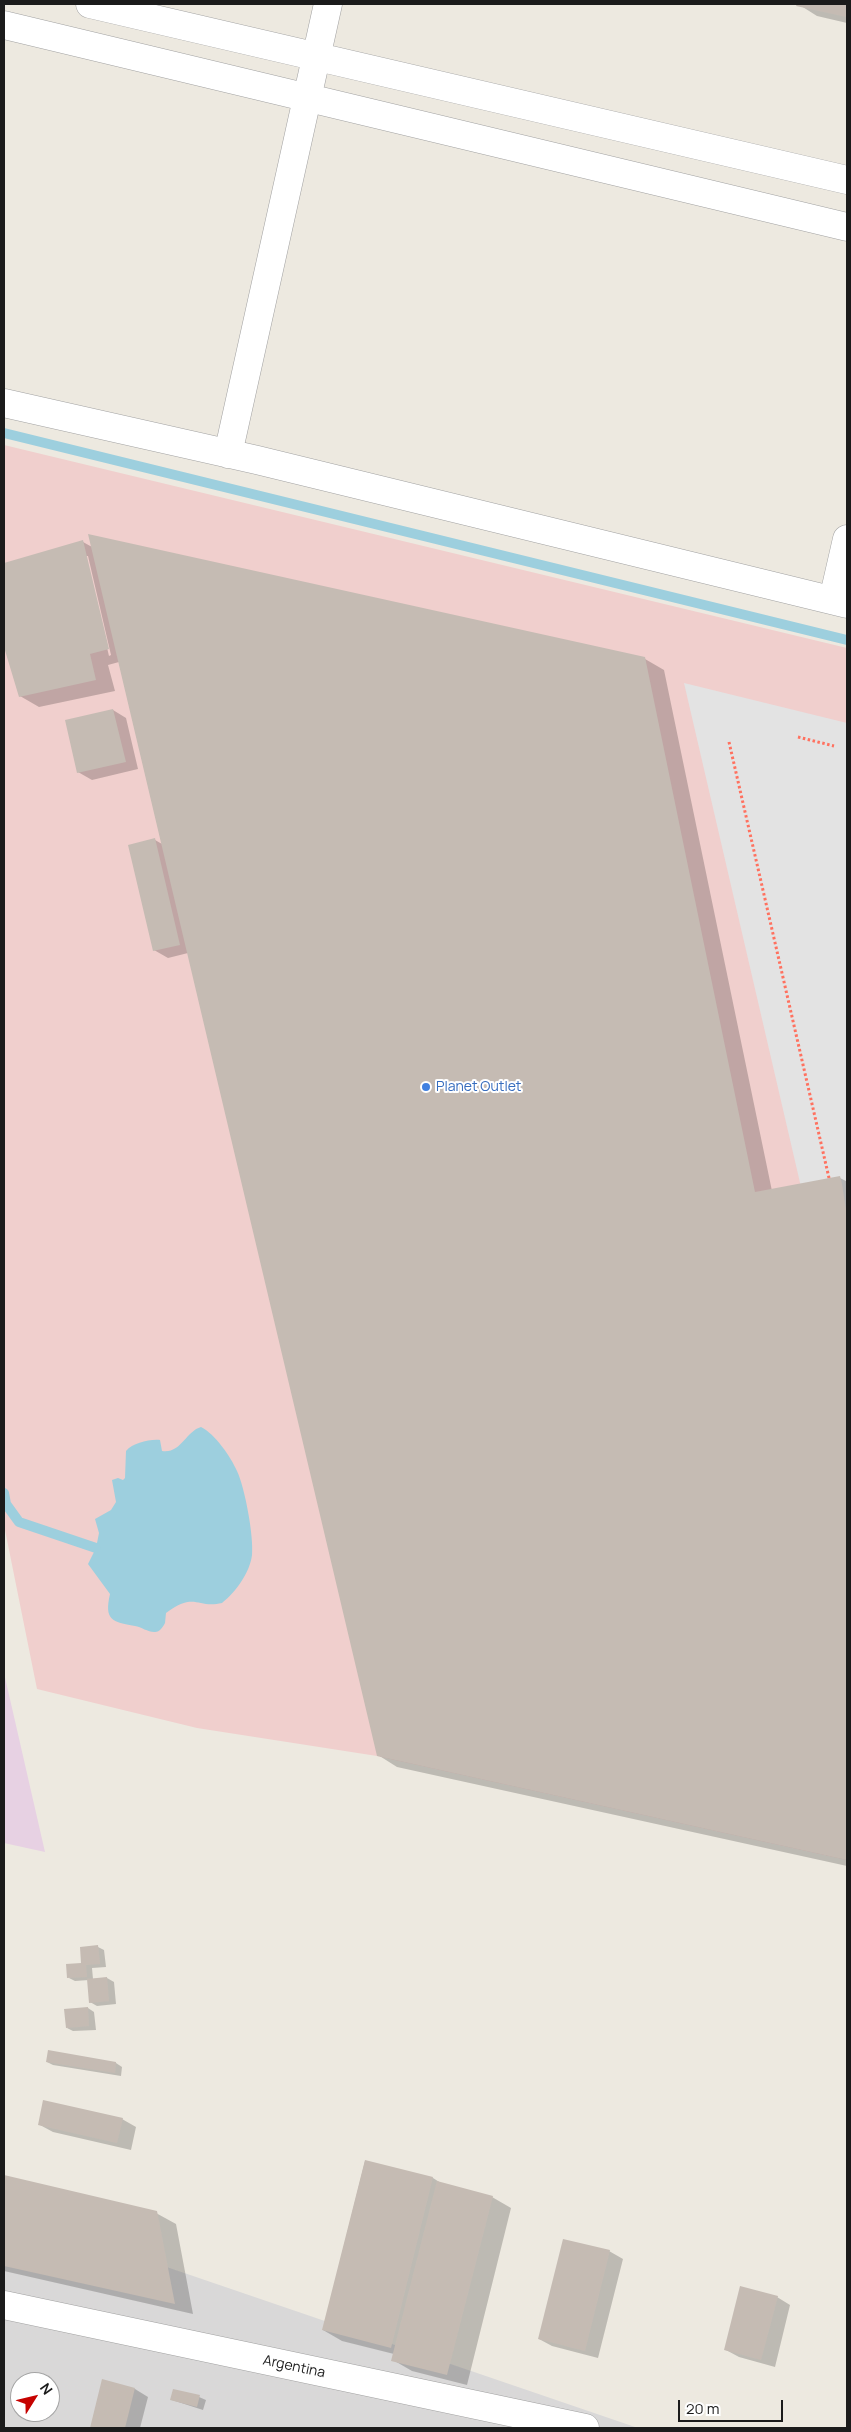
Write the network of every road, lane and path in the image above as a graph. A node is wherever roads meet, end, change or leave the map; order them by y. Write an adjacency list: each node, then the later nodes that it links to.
1 (90, 4): 4 (street)
2 (328, 4): 4 (street)
3 (4, 25): 5 (street)
4 (316, 57): 5 (street); 6 (street)
5 (307, 98): 7 (street); 9 (street)
6 (847, 180)
7 (847, 227)
8 (4, 403): 9 (street)
9 (228, 454): 11 (street)
10 (847, 539): 11 (street)
11 (840, 602)
12 (798, 737): 14 (path)
13 (730, 742): 15 (path)
14 (834, 746)
15 (829, 1178)
16 (4, 2305): 17 (street, Argentina)
17 (585, 2428)

